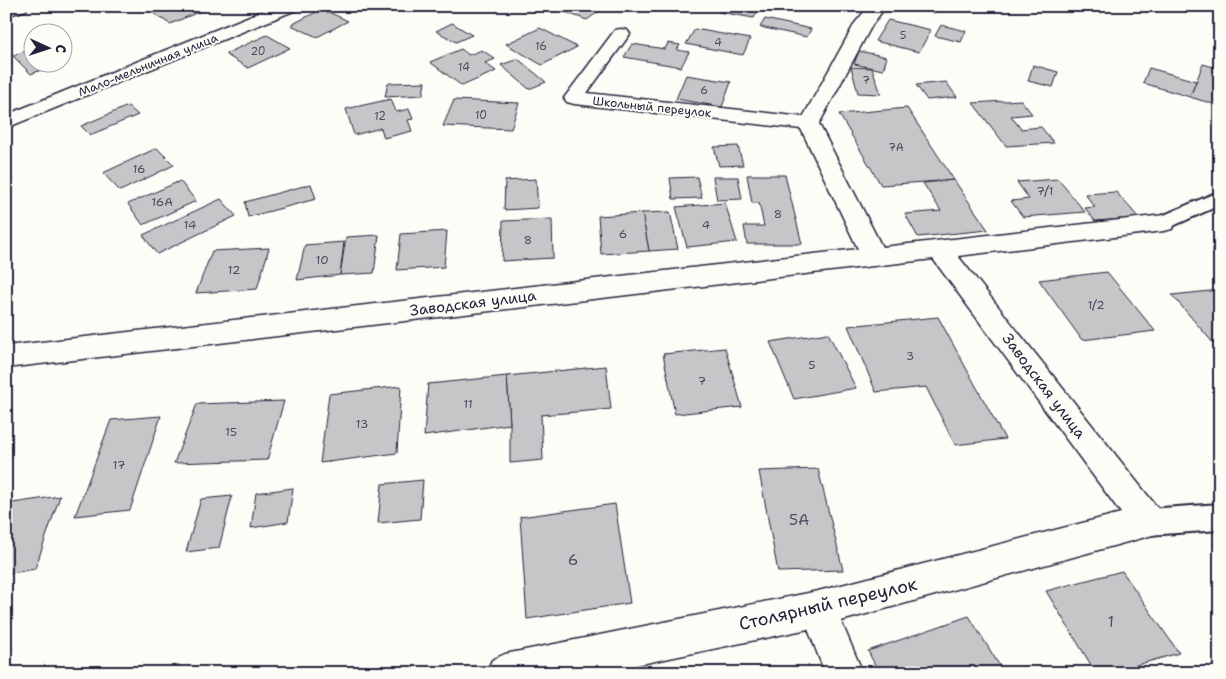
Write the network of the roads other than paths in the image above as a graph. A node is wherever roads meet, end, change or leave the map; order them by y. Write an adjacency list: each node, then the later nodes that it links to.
1 (20, 6): 4 (street)
2 (290, 6): 6 (street, Мало-мельничная улица)
3 (878, 6): 7 (street)
4 (6, 12)
5 (621, 34): 7 (street, Школьный переулок)
6 (6, 122)
7 (808, 124): 11 (street)
8 (1220, 197): 9 (lane)
9 (1164, 223): 10 (street, Заводская улица)
10 (939, 249): 11 (street, Заводская улица); 14 (street, Заводская улица)
11 (874, 256): 12 (street, Заводская улица)
12 (6, 357)
13 (1220, 516): 14 (lane)
14 (1148, 522): 15 (street, Столярный переулок)
15 (818, 608): 16 (street, Столярный переулок); 17 (street)
16 (505, 673)
17 (844, 673)

